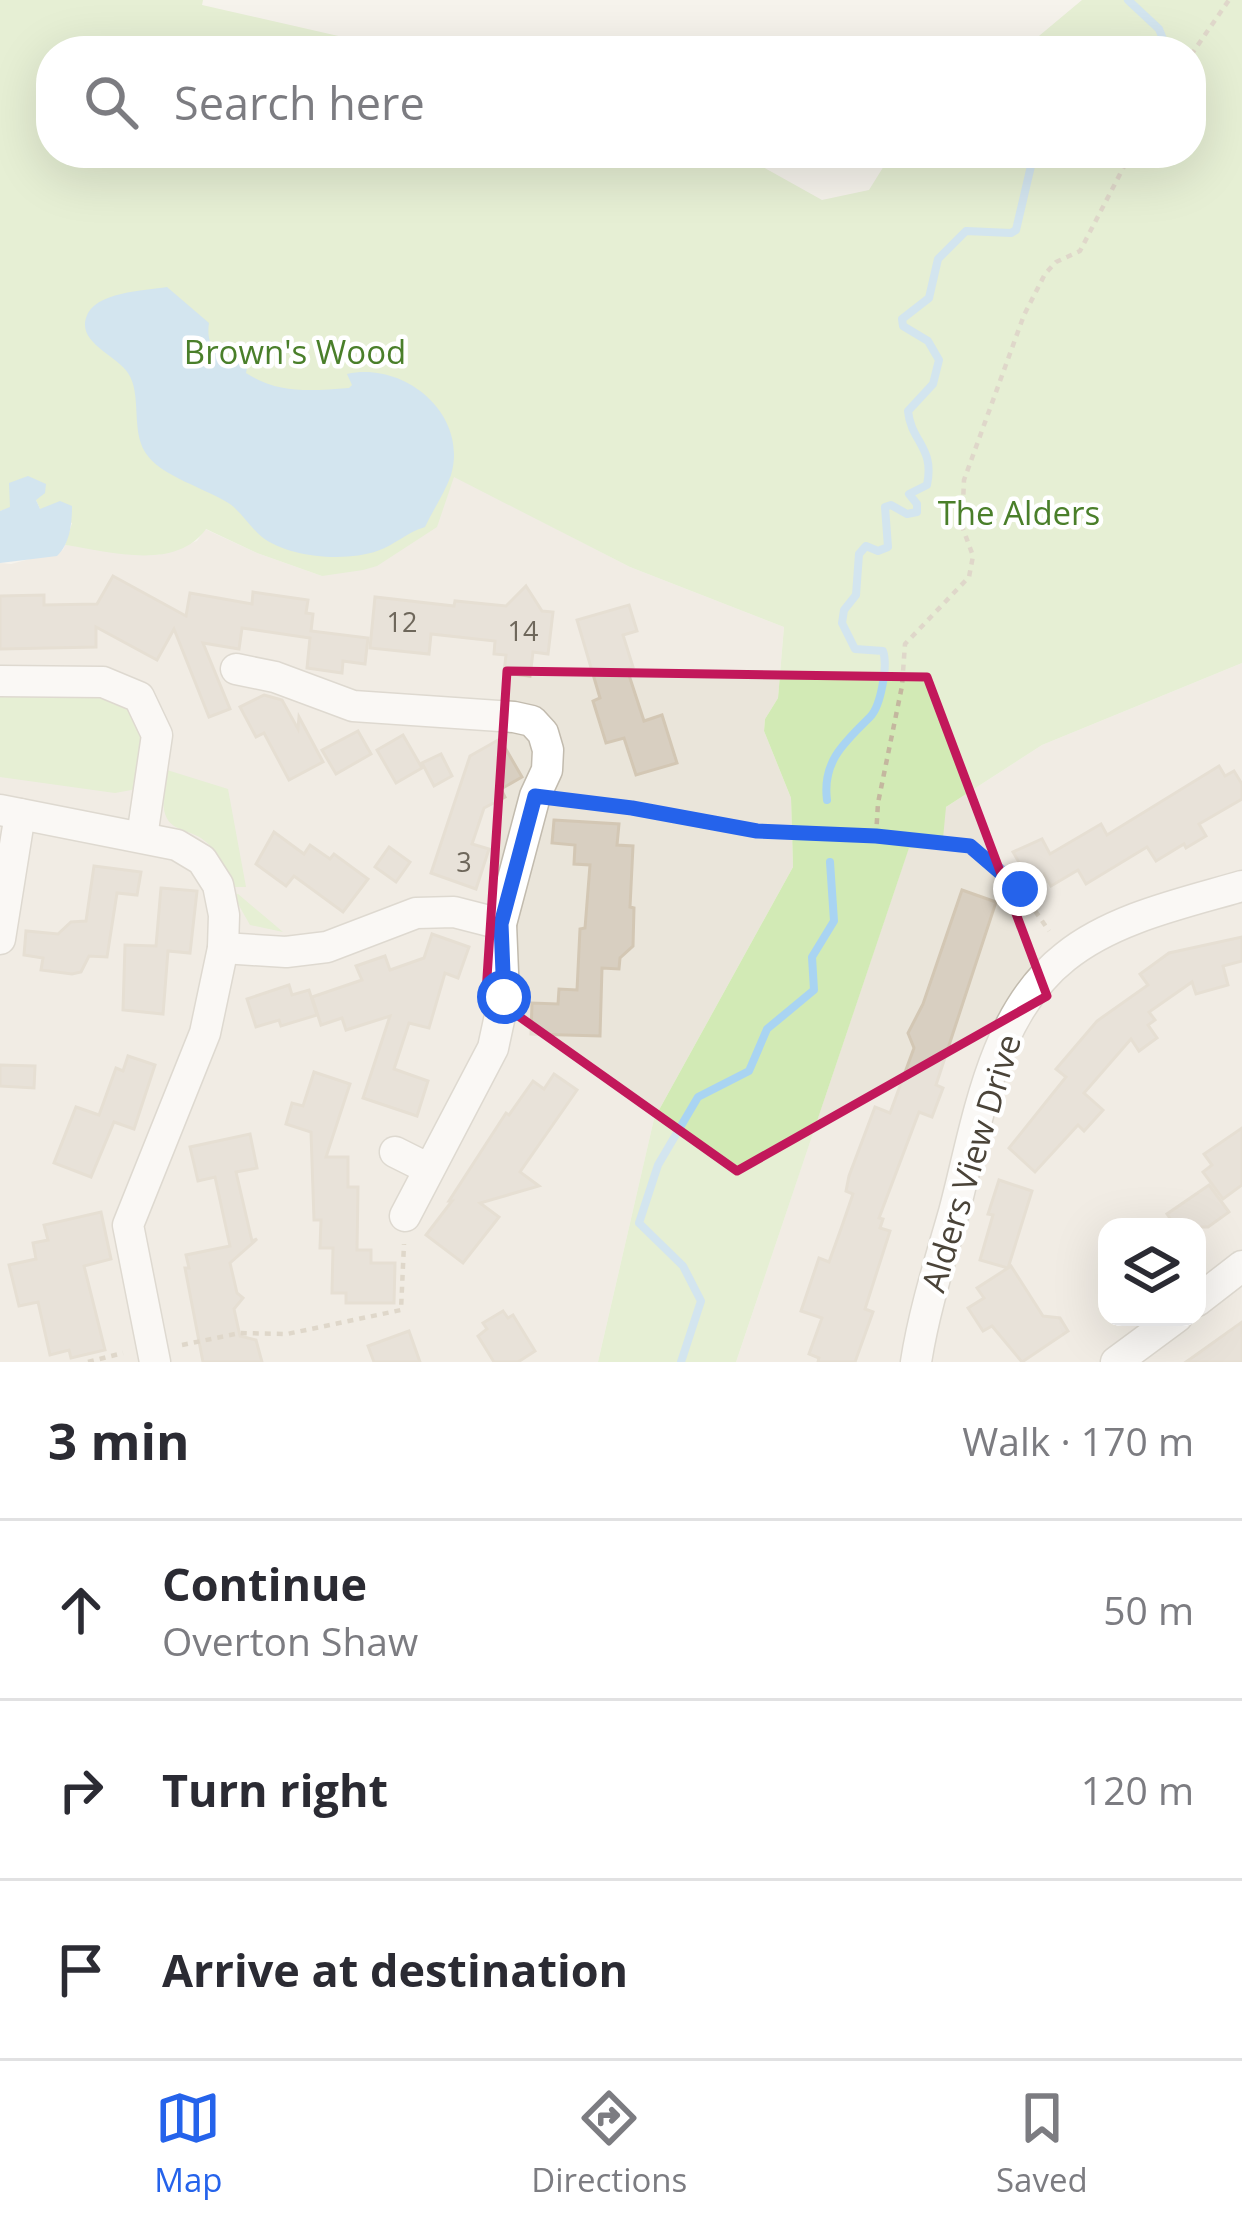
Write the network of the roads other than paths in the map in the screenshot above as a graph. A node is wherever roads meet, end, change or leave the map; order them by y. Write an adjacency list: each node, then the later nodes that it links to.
1 (236, 669): 6 (street)
2 (0, 681): 4 (street)
3 (10, 812): 4 (street); 7 (street)
4 (142, 837): 8 (street)
5 (1242, 886): 16 (street, Alders View Drive)
6 (501, 924): 8 (street); 10 (street)
7 (0, 940)
8 (223, 948): 15 (street)
9 (394, 1152): 10 (street)
10 (429, 1169): 11 (street)
11 (405, 1216)
12 (1242, 1266): 13 (street)
13 (1206, 1294)
14 (1165, 1326): 17 (street)
15 (154, 1356)
16 (916, 1362)
17 (1116, 1362)

